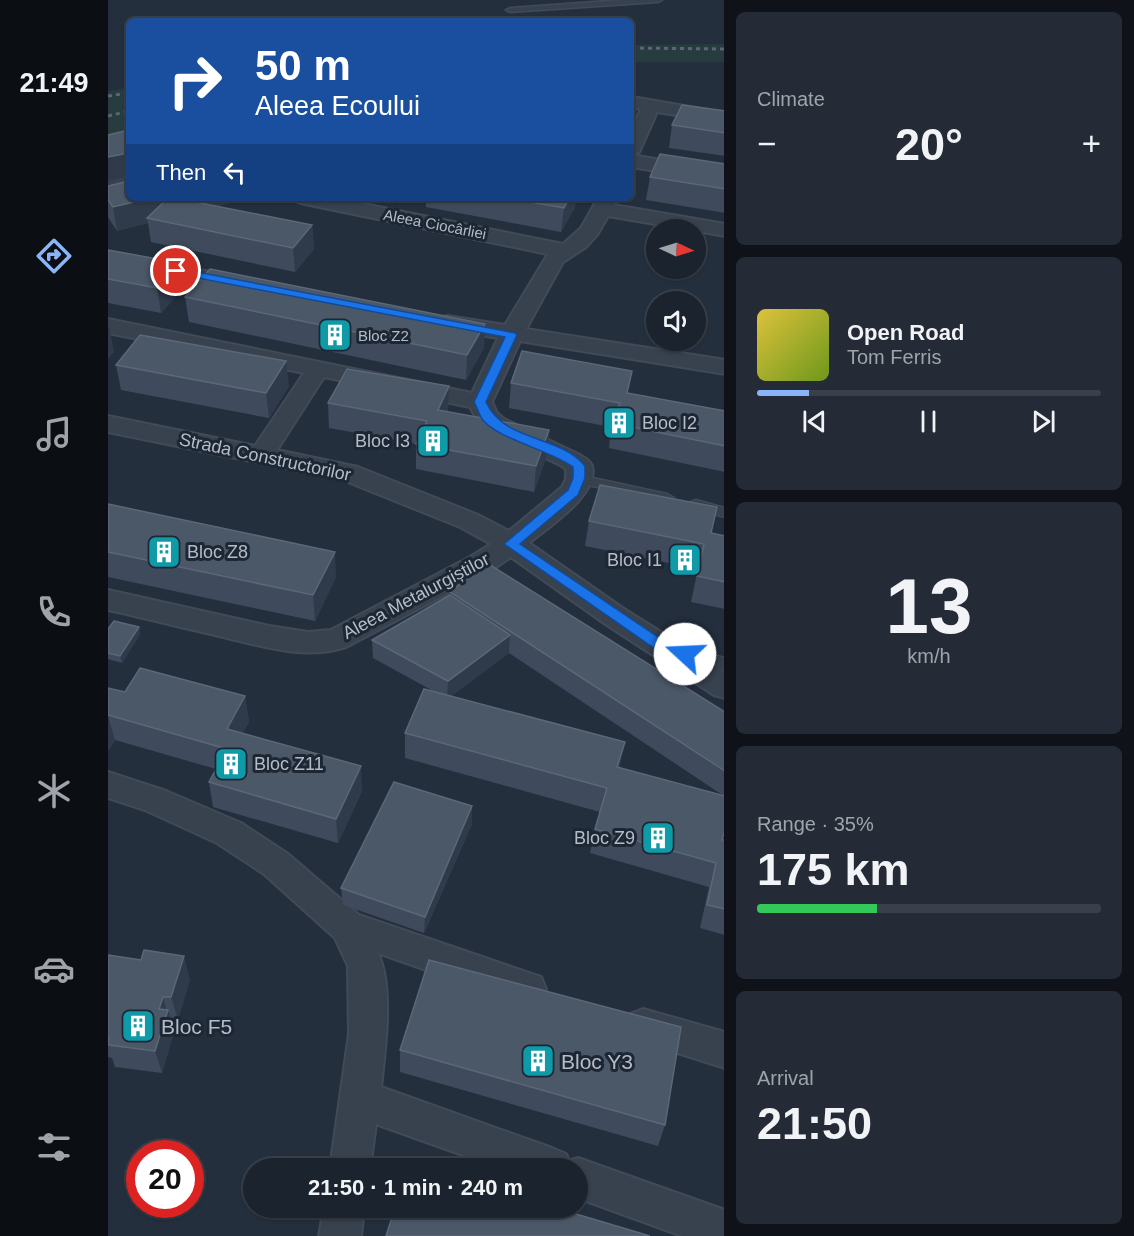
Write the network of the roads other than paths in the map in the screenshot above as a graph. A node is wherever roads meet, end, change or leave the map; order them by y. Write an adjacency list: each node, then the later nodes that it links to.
1 (658, 0): 2 (lane)
2 (510, 10)
3 (634, 102): 4 (street)
4 (651, 106): 5 (street); 6 (street)
5 (724, 118)
6 (634, 144)
7 (634, 161): 8 (street)
8 (724, 177)
9 (126, 179): 10 (street)
10 (108, 183)
11 (320, 201): 14 (street, Aleea Ciocârliei)
12 (605, 204): 13 (street); 14 (street)
13 (724, 230)
14 (565, 251): 19 (street)
15 (108, 258): 16 (street)
16 (265, 289)
17 (429, 320): 19 (street)
18 (108, 326): 21 (street)
19 (511, 335): 20 (street); 22 (street)
20 (724, 367)
21 (318, 369): 22 (street); 24 (street)
22 (480, 402): 25 (street)
23 (108, 424): 24 (street, Strada Constructorilor)
24 (261, 455): 27 (street, Strada Constructorilor)
25 (579, 478): 26 (lane); 27 (street, Aleea Metalurgiștilor)
26 (724, 513)
27 (511, 544): 28 (street, Aleea Metalurgiștilor); 29 (street, Strada Constructorilor)
28 (108, 600)
29 (666, 649): 30 (lane); 31 (street, Strada Constructorilor)
30 (724, 664)
31 (724, 687)
32 (108, 785): 33 (street)
33 (347, 927): 34 (street); 37 (street)
34 (554, 998)
35 (608, 1016): 36 (street)
36 (724, 1050)
37 (360, 1099): 38 (street); 39 (street)
38 (351, 1158)
39 (524, 1158)
40 (588, 1182): 42 (street)
41 (343, 1218): 43 (street)
42 (724, 1231)
43 (340, 1236)

